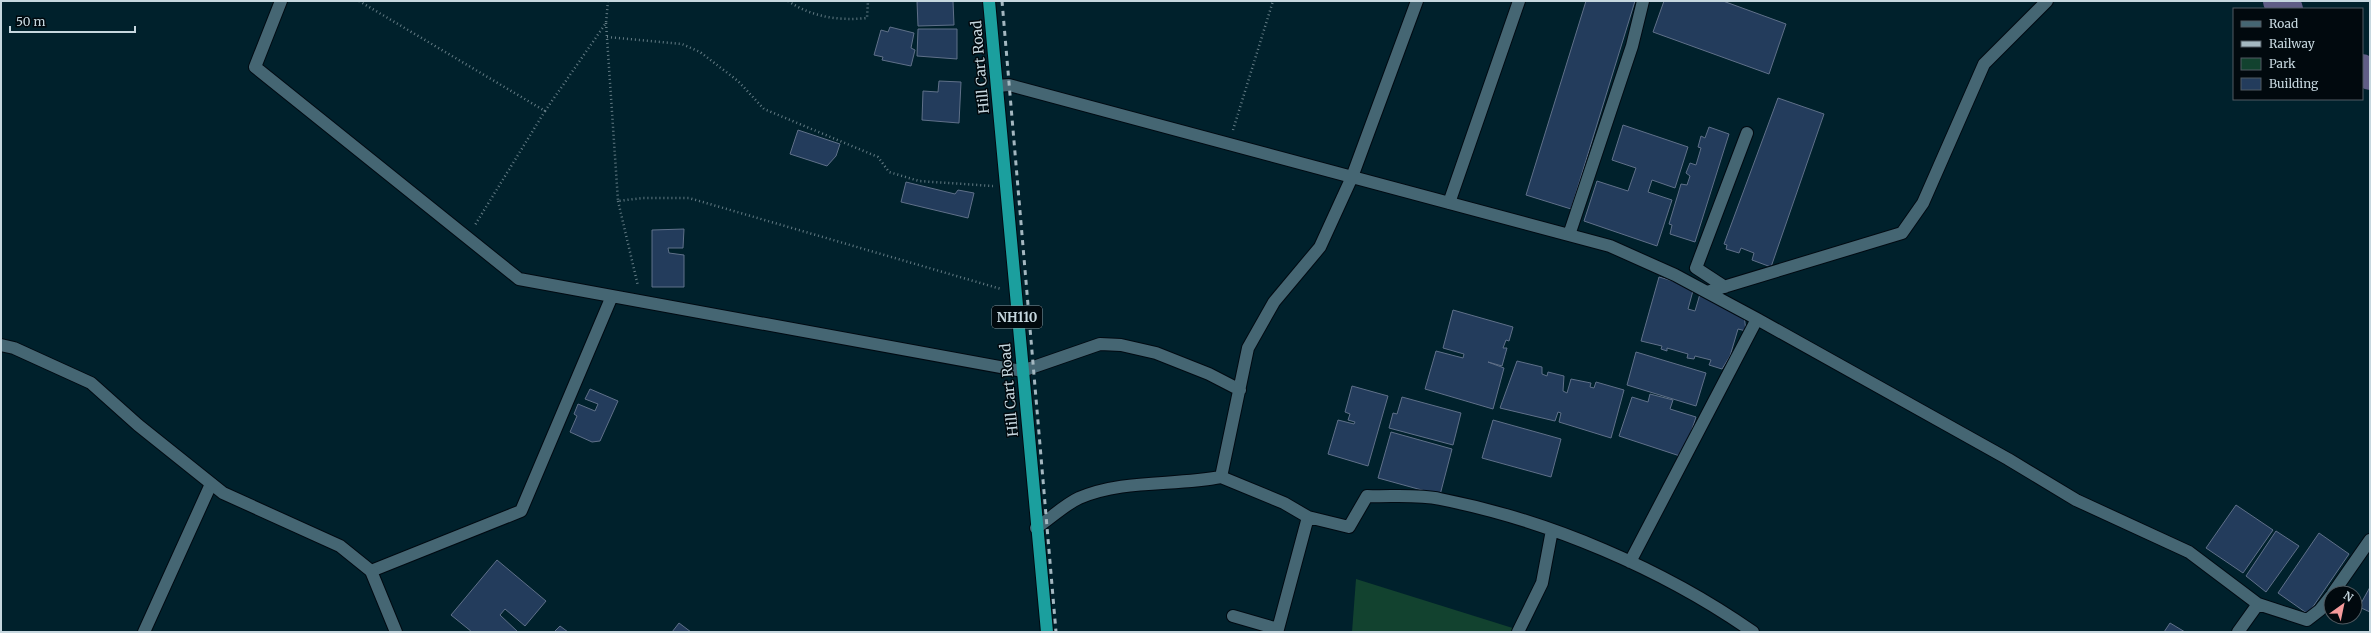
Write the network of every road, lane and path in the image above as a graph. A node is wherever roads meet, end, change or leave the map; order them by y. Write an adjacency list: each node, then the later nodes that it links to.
1 (281, 1): 23 (street)
2 (359, 1): 15 (path)
3 (608, 1): 12 (path)
4 (788, 1): 5 (path)
5 (868, 1)
6 (989, 1): 14 (highway, Hill Cart Road / NH110)
7 (1273, 1): 17 (path)
8 (1417, 1): 18 (street)
9 (1520, 1): 21 (street)
10 (1643, 1): 22 (street)
11 (2047, 1): 24 (street)
12 (606, 23): 13 (path); 15 (path)
13 (607, 37): 19 (path); 20 (path)
14 (997, 86): 17 (street); 19 (highway, Hill Cart Road / NH110)
15 (544, 111): 23 (path)
16 (1747, 133): 24 (street)
17 (1229, 144): 18 (street)
18 (1352, 177): 21 (street); 32 (street)
19 (1006, 186): 26 (highway, Hill Cart Road / NH110)
20 (618, 201): 26 (path); 28 (path)
21 (1449, 203): 22 (street)
22 (1570, 236): 25 (street)
23 (468, 238): 27 (street)
24 (1725, 287): 25 (street)
25 (1707, 292): 29 (street)
26 (1015, 293): 31 (highway, Hill Cart Road / NH110)
27 (612, 296): 28 (street); 40 (street)
28 (641, 301): 31 (street)
29 (1757, 319): 39 (street); 42 (street)
30 (1, 345): 34 (street)
31 (1022, 371): 32 (street); 36 (highway, Hill Cart Road / NH110)
32 (1240, 390): 33 (street)
33 (1221, 478): 35 (street); 36 (street)
34 (211, 484): 40 (street); 46 (street)
35 (1308, 517): 37 (street); 45 (street)
36 (1036, 528): 48 (highway, Hill Cart Road / NH110)
37 (1552, 530): 39 (street); 49 (street)
38 (2370, 540): 41 (street)
39 (1630, 562): 50 (street)
40 (371, 571): 47 (street)
41 (2339, 585)
42 (2258, 604): 43 (street); 51 (street)
43 (2323, 606)
44 (1233, 616): 45 (street)
45 (1278, 630)
46 (144, 632)
47 (396, 632)
48 (1047, 632)
49 (1518, 632)
50 (1753, 632)
51 (2238, 632)

